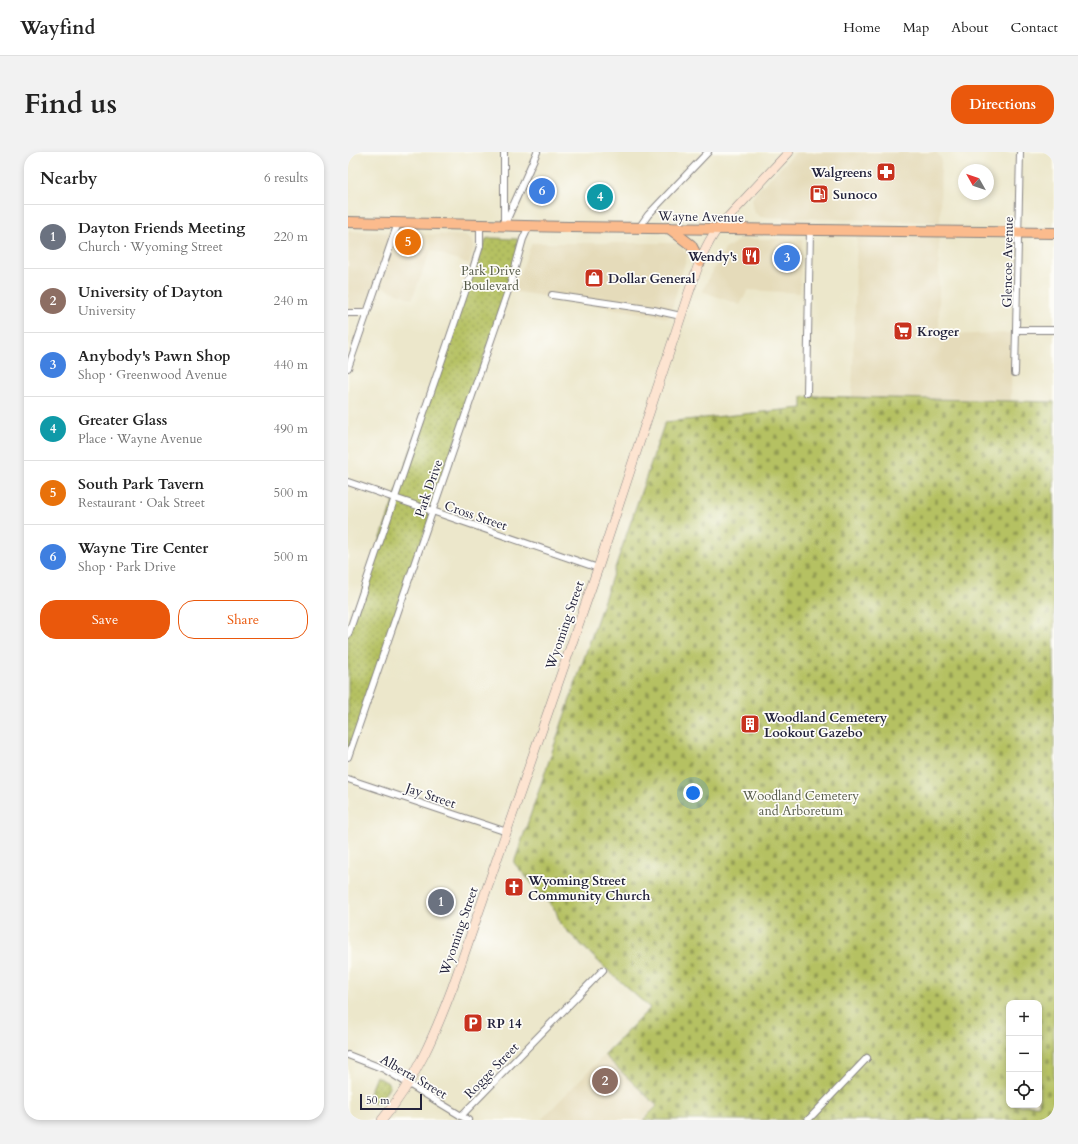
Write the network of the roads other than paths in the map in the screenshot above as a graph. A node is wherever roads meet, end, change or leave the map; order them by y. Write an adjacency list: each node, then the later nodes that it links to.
1 (504, 152): 9 (street)
2 (537, 152): 9 (street)
3 (788, 152): 13 (street, Wyoming Street)
4 (1020, 152): 15 (street, Glencoe Avenue)
5 (706, 153): 11 (street)
6 (348, 222): 7 (main road, Wayne Avenue)
7 (398, 223): 8 (main road, Wayne Avenue); 20 (street)
8 (480, 225): 9 (main road, Wayne Avenue); 28 (street)
9 (504, 226): 10 (main road, Wayne Avenue)
10 (529, 226): 11 (main road, Wayne Avenue); 29 (street, Park Drive)
11 (644, 228): 12 (main road, Wayne Avenue)
12 (669, 228): 13 (main road, Wayne Avenue); 17 (main road)
13 (718, 228): 14 (main road, Wayne Avenue); 17 (street, Wyoming Street)
14 (810, 230): 15 (main road, Wayne Avenue); 26 (street)
15 (1018, 232): 16 (main road, Wayne Avenue); 22 (street, Glencoe Avenue)
16 (1054, 233)
17 (700, 262): 21 (street, Wyoming Street)
18 (552, 295): 21 (street)
19 (348, 313): 20 (street)
20 (367, 313): 24 (street)
21 (681, 316): 30 (street, Wyoming Street)
22 (1016, 330): 23 (street); 25 (street, Glencoe Avenue)
23 (1054, 330)
24 (348, 368)
25 (1015, 373)
26 (807, 393)
27 (348, 482): 28 (street, Cross Street)
28 (395, 498): 29 (street, Cross Street); 31 (street)
29 (432, 511): 30 (street, Cross Street); 32 (street, Park Drive)
30 (598, 568): 34 (street, Wyoming Street)
31 (348, 635)
32 (348, 757)
33 (348, 779): 34 (street, Jay Street)
34 (507, 832): 38 (street, Wyoming Street)
35 (603, 970): 39 (street, Rogge Street)
36 (348, 1054): 38 (street, Alberta Street)
37 (867, 1058): 42 (street)
38 (408, 1083): 39 (street, Alberta Street); 40 (street, Wyoming Street)
39 (461, 1116): 41 (street, Alberta Street)
40 (382, 1120)
41 (468, 1120)
42 (808, 1120)

